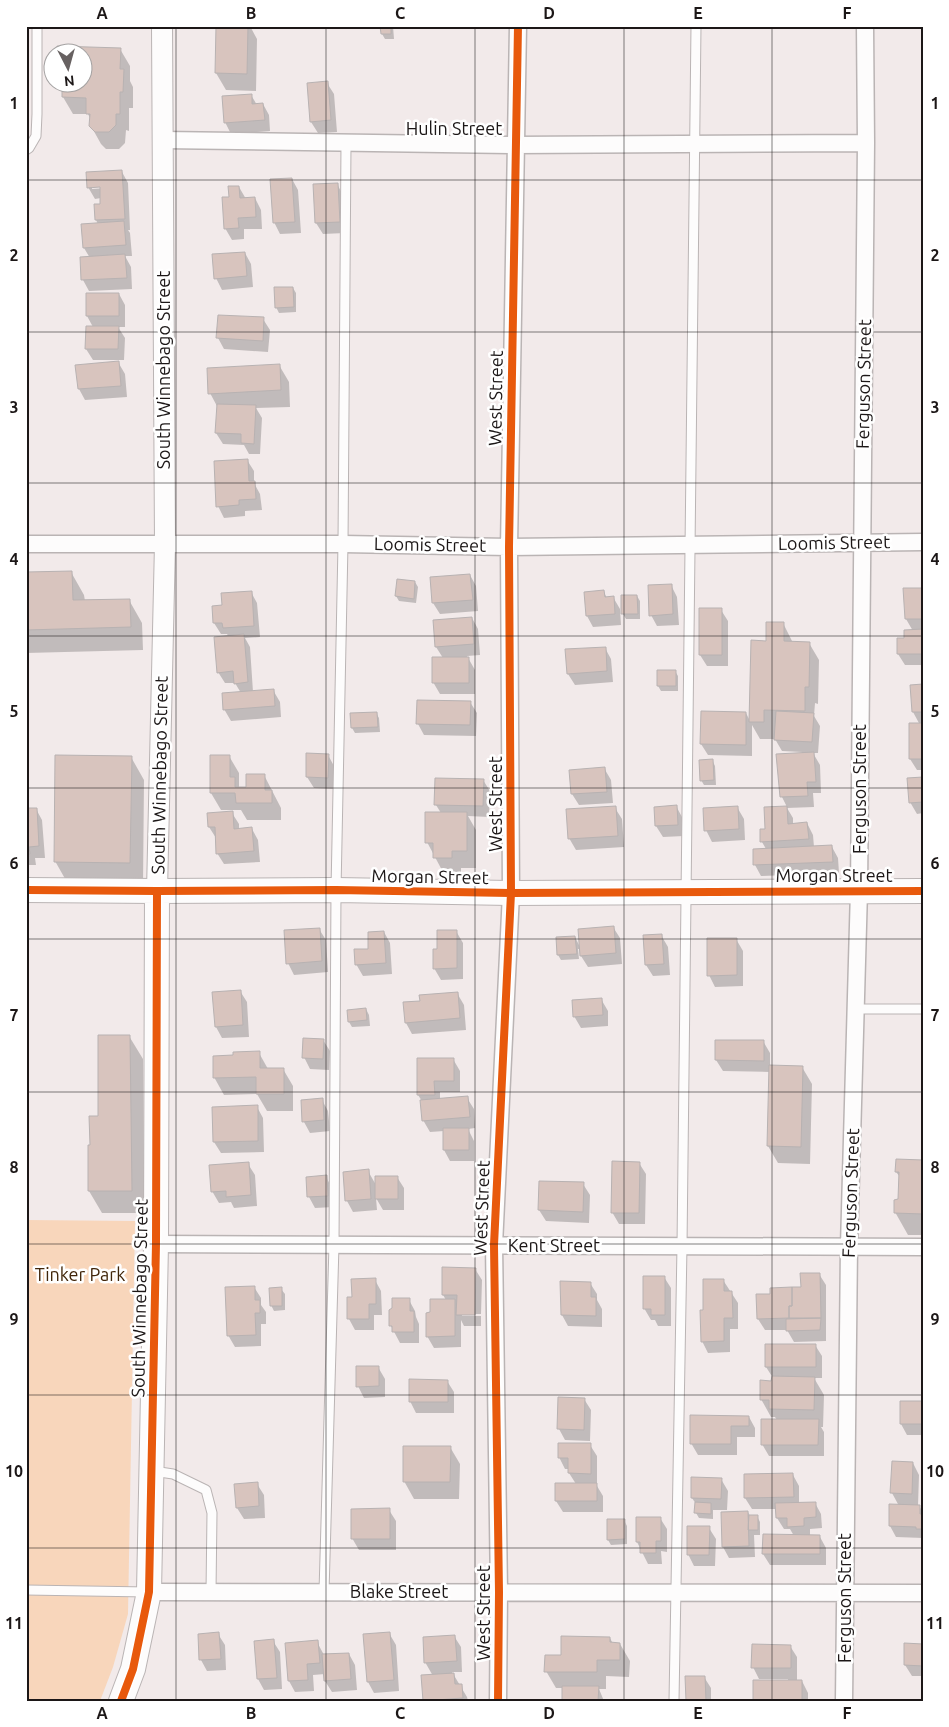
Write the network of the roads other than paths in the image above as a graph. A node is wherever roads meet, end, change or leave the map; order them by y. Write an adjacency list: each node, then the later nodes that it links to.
1 (37, 26): 11 (lane)
2 (162, 26): 6 (street, South Winnebago Street)
3 (518, 26): 10 (street, West Street)
4 (696, 26): 7 (lane)
5 (865, 26): 8 (street, Ferguson Street)
6 (163, 140): 9 (street, Hulin Street); 15 (street, South Winnebago Street)
7 (695, 143): 8 (street, Hulin Street); 10 (street, Hulin Street); 17 (lane)
8 (866, 143): 12 (street, Ferguson Street)
9 (346, 144): 10 (street, Hulin Street); 16 (lane)
10 (515, 145): 18 (street, West Street)
11 (26, 150)
12 (862, 542): 13 (street, Loomis Street); 17 (street, Loomis Street); 21 (street, Ferguson Street)
13 (923, 542)
14 (26, 544): 15 (street, Loomis Street)
15 (164, 544): 16 (street, Loomis Street); 23 (street, South Winnebago Street)
16 (343, 544): 18 (street, Loomis Street); 20 (lane)
17 (690, 545): 18 (street, Loomis Street); 25 (lane)
18 (509, 547): 24 (street, West Street)
19 (26, 890): 23 (main road, Morgan Street)
20 (336, 890): 23 (main road, Morgan Street); 24 (main road, Morgan Street); 29 (lane)
21 (859, 890): 22 (main road, Morgan Street); 25 (main road, Morgan Street); 26 (street, Ferguson Street)
22 (923, 891)
23 (157, 892): 28 (main road, South Winnebago Street)
24 (511, 893): 25 (main road, Morgan Street); 30 (street, West Street)
25 (685, 893): 31 (lane)
26 (856, 1009): 27 (lane); 32 (street, Ferguson Street)
27 (923, 1009)
28 (156, 1244): 29 (street, Kent Street); 34 (main road, South Winnebago Street)
29 (334, 1245): 30 (street, Kent Street); 38 (lane)
30 (494, 1246): 31 (street, Kent Street); 39 (street, West Street)
31 (682, 1246): 32 (street, Kent Street); 40 (lane)
32 (849, 1246): 33 (street, Kent Street); 41 (street, Ferguson Street)
33 (923, 1247)
34 (151, 1471): 36 (main road, South Winnebago Street); 37 (lane)
35 (26, 1590): 36 (lane, Blake Street)
36 (149, 1592): 37 (street, Blake Street); 43 (main road, South Winnebago Street)
37 (211, 1592): 38 (street, Blake Street)
38 (324, 1592): 39 (street, Blake Street)
39 (499, 1592): 40 (street, Blake Street); 44 (street, West Street)
40 (676, 1593): 41 (street, Blake Street); 45 (lane)
41 (844, 1593): 42 (street, Blake Street); 46 (street, Ferguson Street)
42 (923, 1593)
43 (121, 1701)
44 (498, 1701)
45 (674, 1701)
46 (844, 1701)

